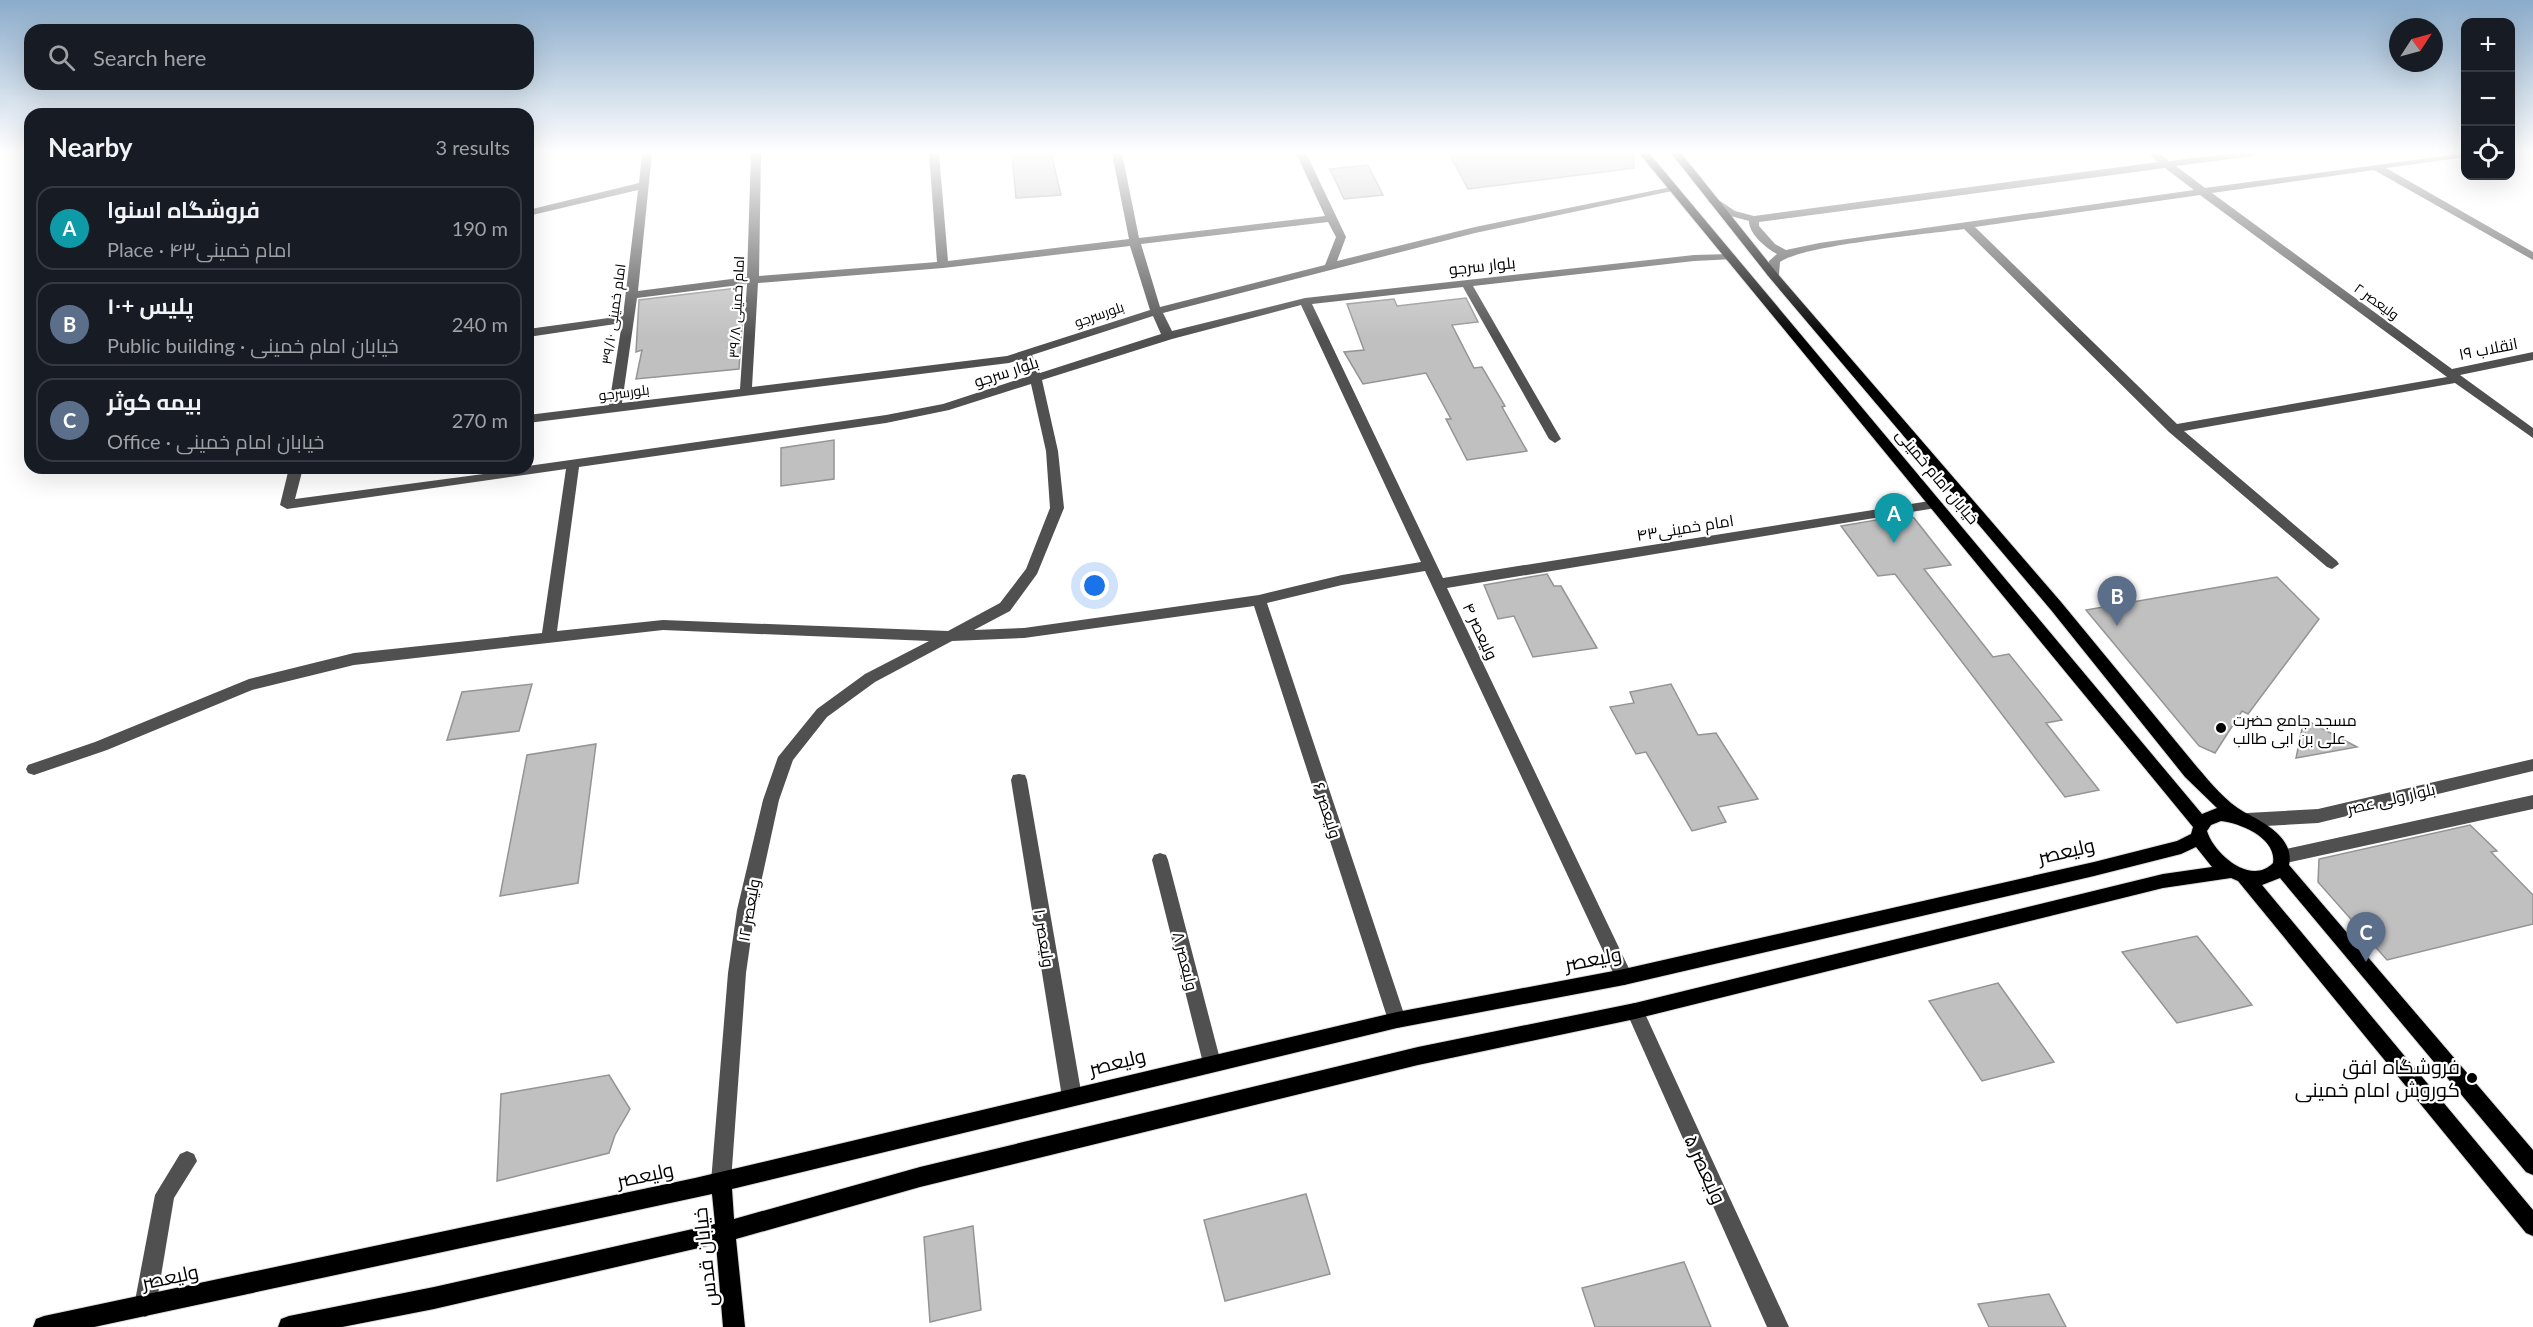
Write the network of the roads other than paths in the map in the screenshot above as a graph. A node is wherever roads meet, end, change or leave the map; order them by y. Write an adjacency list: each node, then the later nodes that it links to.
1 (641, 215): 26 (street, امام خمینی ۳۹/۱۰)
2 (755, 215): 24 (street, امام خمینی ۳۹/۸)
3 (940, 215): 21 (street)
4 (1130, 215): 17 (street)
5 (1331, 215): 14 (street)
6 (1546, 215): 22 (street, بلورسرجو)
7 (1695, 215): 19 (main road, خیابان امام خمینی)
8 (1724, 215): 23 (main road, خیابان امام خمینی)
9 (1738, 215): 15 (street)
10 (1785, 215): 15 (street)
11 (2045, 215): 16 (street)
12 (2234, 215): 34 (street, ولیعصر ۲)
13 (2460, 215): 20 (street)
14 (1332, 218): 17 (street); 22 (street)
15 (1754, 219): 18 (street)
16 (1968, 226): 18 (street); 39 (street)
17 (1135, 241): 21 (street); 28 (street)
18 (1784, 254): 23 (street)
19 (1730, 257): 25 (street, بلوار سرجو); 46 (main road, خیابان امام خمینی)
20 (2533, 257)
21 (944, 265): 24 (street)
22 (1329, 268): 28 (street, بلورسرجو)
23 (1773, 274): 57 (main road, خیابان امام خمینی)
24 (753, 280): 26 (street); 36 (street, امام خمینی ۳۹/۸)
25 (1466, 283): 27 (street, بلوار سرجو); 41 (street)
26 (632, 295): 29 (street, امام خمینی ۳۹/۱۰)
27 (1305, 301): 31 (street, بلوار سرجو); 48 (street, ولیعصر ۴)
28 (1154, 312): 31 (street); 32 (street, بلورسرجو)
29 (629, 319): 30 (street); 37 (street, امام خمینی ۳۹/۱۰)
30 (534, 332)
31 (1168, 336): 35 (street, بلوار سرجو)
32 (1026, 355): 35 (street, ولیعصر ۱۲); 36 (street, بلورسرجو)
33 (2533, 356): 34 (street, انقلاب ۱۹)
34 (2454, 376): 39 (street, انقلاب ۱۹); 40 (street, ولیعصر ۲)
35 (1036, 379): 42 (street, بلوار سرجو); 51 (street, ولیعصر ۱۲)
36 (746, 392): 37 (street, بلورسرجو)
37 (615, 408): 38 (street, بلورسرجو)
38 (534, 418)
39 (2174, 429): 47 (street)
40 (2533, 434)
41 (1555, 439)
42 (573, 464): 43 (street, بلوار سرجو); 52 (street)
43 (534, 470)
44 (295, 474): 45 (street, بلوار سرجو)
45 (503, 474)
46 (1936, 504): 49 (street, امام خمینی۴۳); 58 (main road, خیابان امام خمینی)
47 (2332, 564)
48 (1430, 566): 49 (street, ولیعصر ۴); 50 (street)
49 (1439, 584): 62 (street, ولیعصر ۴)
50 (1259, 600): 51 (street); 64 (street, ولیعصر ۶)
51 (951, 636): 52 (street); 69 (street, ولیعصر ۱۲)
52 (549, 637): 54 (street)
53 (2533, 765): 57 (street, بلوار ولی عصر)
54 (34, 769)
55 (1019, 780): 66 (street, ولیعصر ۱۰)
56 (2533, 802): 60 (street, بلوار ولی عصر)
57 (2244, 819): 58 (main road); 60 (main road)
58 (2200, 831): 61 (main road); 62 (main road, ولیعصر)
59 (1160, 860): 65 (street, ولیعصر ۸)
60 (2281, 862): 61 (main road); 68 (main road)
61 (2238, 873): 63 (main road); 70 (main road)
62 (1624, 977): 64 (main road, ولیعصر)
63 (1635, 1011): 71 (main road); 76 (street, ولیعصر ۵)
64 (1397, 1020): 65 (main road, ولیعصر)
65 (1212, 1063): 66 (main road, ولیعصر)
66 (1072, 1097): 69 (main road, ولیعصر)
67 (187, 1161): 72 (street)
68 (2533, 1165)
69 (721, 1182): 71 (main road, خیابان قدس); 72 (main road, ولیعصر)
70 (2533, 1226)
71 (724, 1232): 74 (main road); 75 (main road, خیابان قدس)
72 (145, 1306): 73 (main road, ولیعصر)
73 (44, 1327)
74 (289, 1327)
75 (734, 1327)
76 (1778, 1327)

